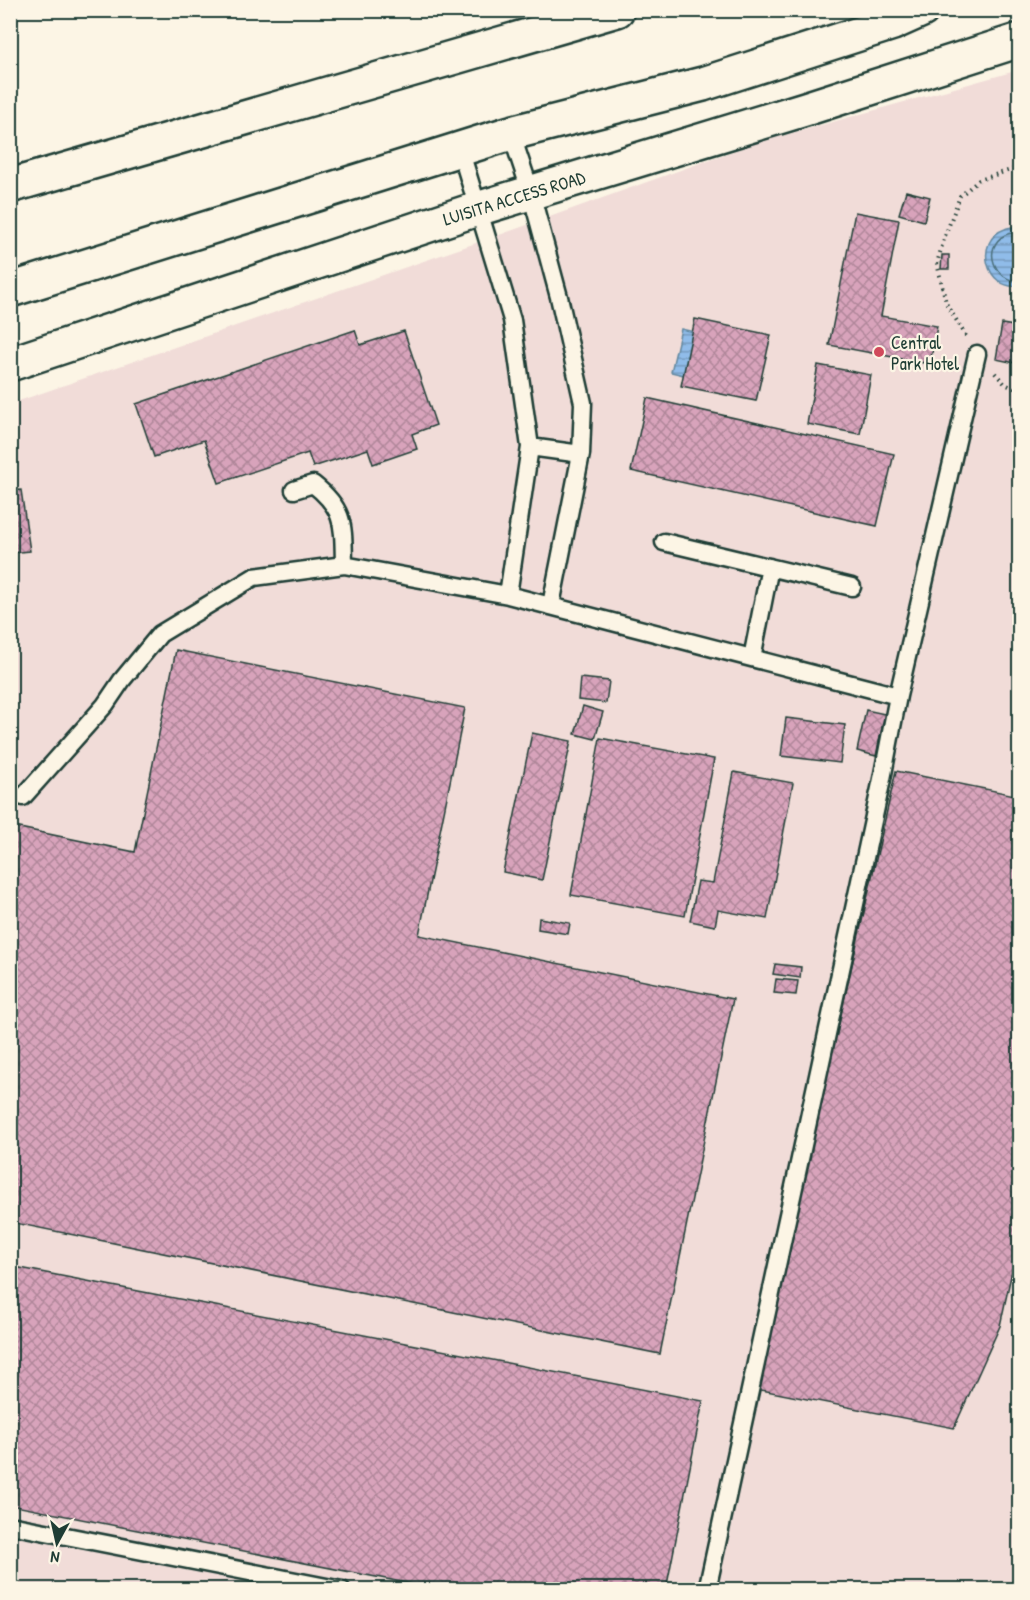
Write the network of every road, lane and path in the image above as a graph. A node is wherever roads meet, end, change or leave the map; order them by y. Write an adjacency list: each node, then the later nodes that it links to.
1 (617, 10): 7 (main road)
2 (922, 10): 4 (main road)
3 (1020, 40): 8 (main road, LUISITA ACCESS ROAD)
4 (511, 133): 5 (main road); 8 (lane)
5 (460, 149): 9 (lane); 10 (main road)
6 (1020, 167): 11 (path)
7 (10, 186)
8 (531, 193): 9 (main road, LUISITA ACCESS ROAD); 15 (lane)
9 (477, 209): 13 (main road, LUISITA ACCESS ROAD); 14 (lane)
10 (10, 290)
11 (946, 303)
12 (977, 354): 24 (lane)
13 (10, 364)
14 (530, 447): 15 (lane); 21 (lane)
15 (581, 454): 22 (lane)
16 (294, 490): 18 (lane)
17 (664, 542): 19 (lane)
18 (344, 565): 21 (lane); 25 (lane)
19 (770, 567): 20 (lane); 23 (lane)
20 (852, 587)
21 (508, 595): 22 (lane)
22 (551, 605): 23 (lane)
23 (752, 658): 24 (lane)
24 (898, 696): 28 (lane)
25 (23, 797)
26 (10, 1525): 27 (lane)
27 (342, 1590)
28 (707, 1590)

